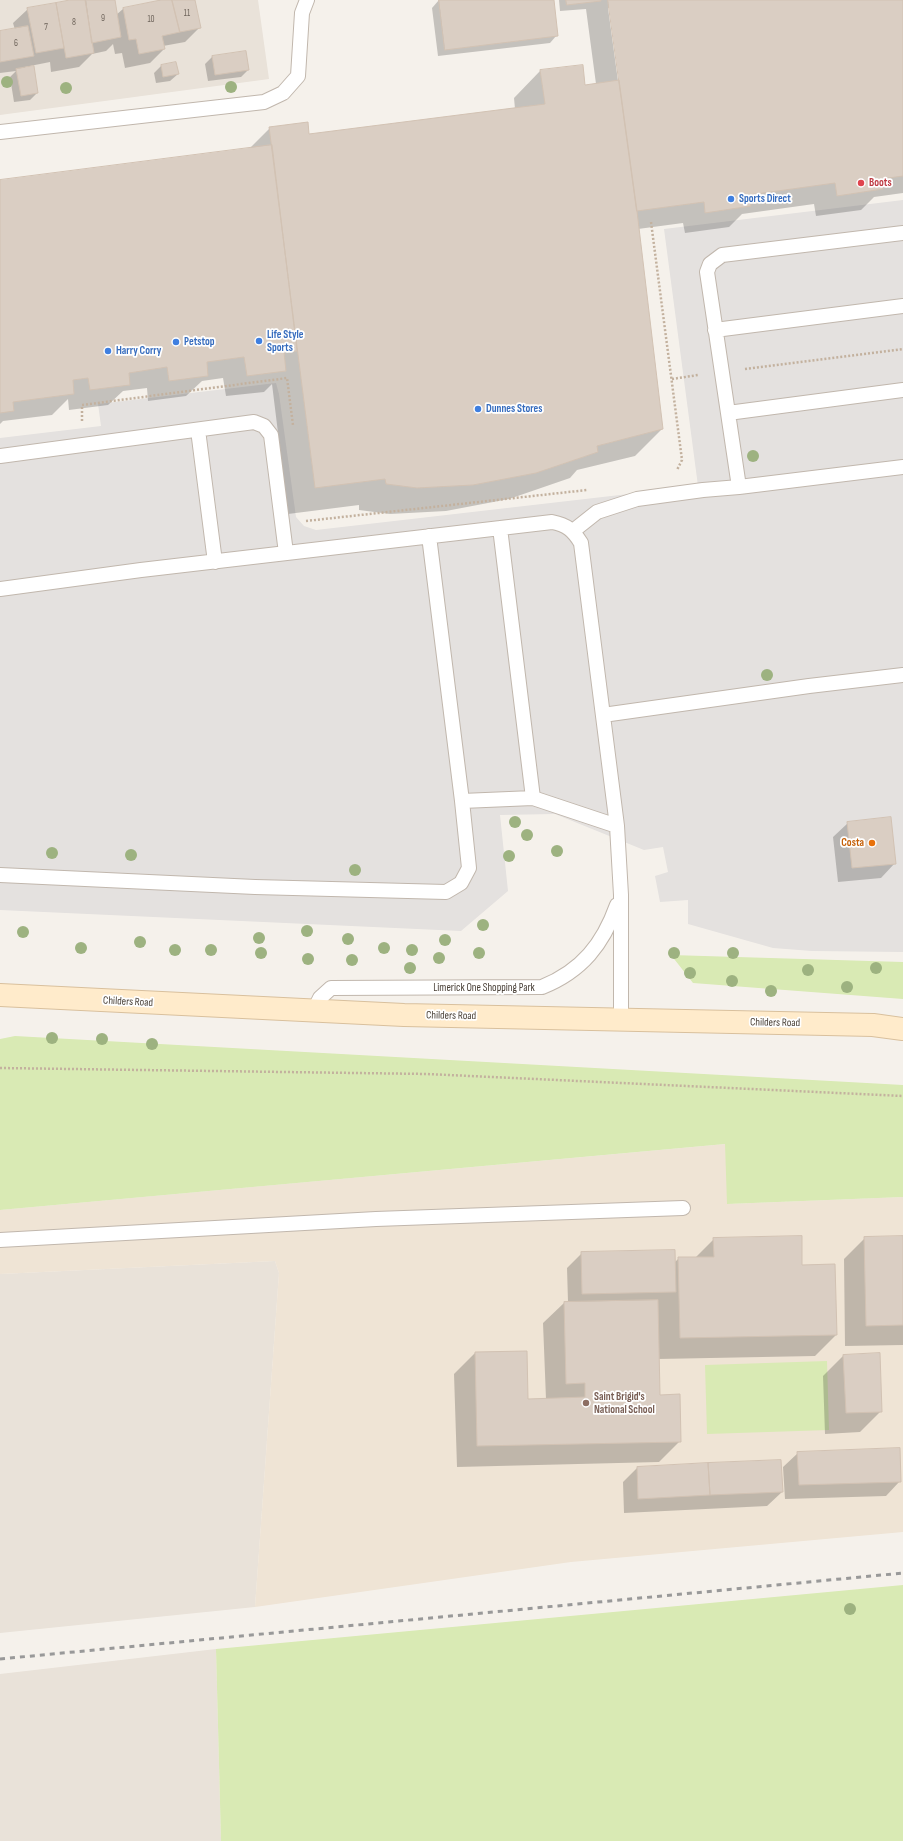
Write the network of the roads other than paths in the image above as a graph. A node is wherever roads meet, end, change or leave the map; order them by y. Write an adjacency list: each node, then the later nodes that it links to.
1 (307, 0): 2 (lane)
2 (0, 132)
3 (903, 233): 5 (lane)
4 (903, 306): 5 (lane)
5 (715, 330): 7 (lane)
6 (903, 390): 7 (lane)
7 (728, 413): 11 (lane)
8 (198, 430): 9 (lane); 15 (lane); 16 (lane)
9 (0, 456)
10 (903, 467): 11 (lane)
11 (739, 487): 13 (lane)
12 (500, 528): 13 (lane); 14 (lane); 20 (lane)
13 (573, 531): 19 (lane, Limerick One Shopping Park)
14 (429, 536): 15 (lane); 21 (lane)
15 (286, 554): 16 (lane)
16 (215, 562): 17 (lane)
17 (0, 589)
18 (903, 675): 19 (lane)
19 (603, 715): 22 (lane, Limerick One Shopping Park)
20 (533, 798): 21 (lane); 22 (lane)
21 (462, 801): 23 (lane)
22 (617, 826): 24 (lane, Limerick One Shopping Park)
23 (0, 875)
24 (621, 895): 26 (lane, Limerick One Shopping Park); 27 (lane, Limerick One Shopping Park)
25 (0, 995): 26 (main road, Childers Road)
26 (313, 1012): 27 (main road, Childers Road)
27 (621, 1019): 28 (main road, Childers Road)
28 (903, 1029)
29 (684, 1208): 30 (lane)
30 (0, 1240)

